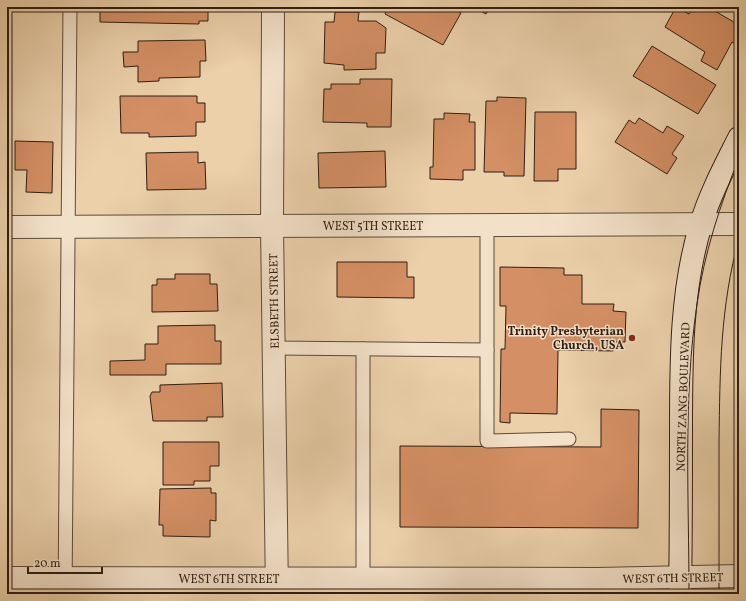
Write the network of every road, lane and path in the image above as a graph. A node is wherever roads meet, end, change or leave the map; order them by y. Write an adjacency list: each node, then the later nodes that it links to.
1 (70, 7): 9 (lane)
2 (273, 7): 6 (street, ELSBETH STREET)
3 (739, 138): 4 (street, NORTH ZANG BOULEVARD)
4 (701, 224): 5 (street, WEST 5TH STREET); 7 (street, WEST 5TH STREET); 19 (street, NORTH ZANG BOULEVARD)
5 (739, 224)
6 (272, 226): 7 (street, WEST 5TH STREET); 9 (street, WEST 5TH STREET); 10 (street, ELSBETH STREET)
7 (487, 226): 12 (lane)
8 (7, 227): 9 (street, WEST 5TH STREET)
9 (69, 227): 17 (lane)
10 (274, 348): 11 (lane); 18 (street, ELSBETH STREET)
11 (363, 348): 12 (lane); 16 (lane)
12 (487, 350): 13 (lane)
13 (569, 439)
14 (739, 576): 19 (street, WEST 6TH STREET)
15 (7, 578): 17 (street, WEST 6TH STREET)
16 (363, 579): 18 (street, WEST 6TH STREET); 19 (street, WEST 6TH STREET)
17 (65, 586): 18 (street, WEST 6TH STREET)
18 (277, 586)
19 (680, 586)

